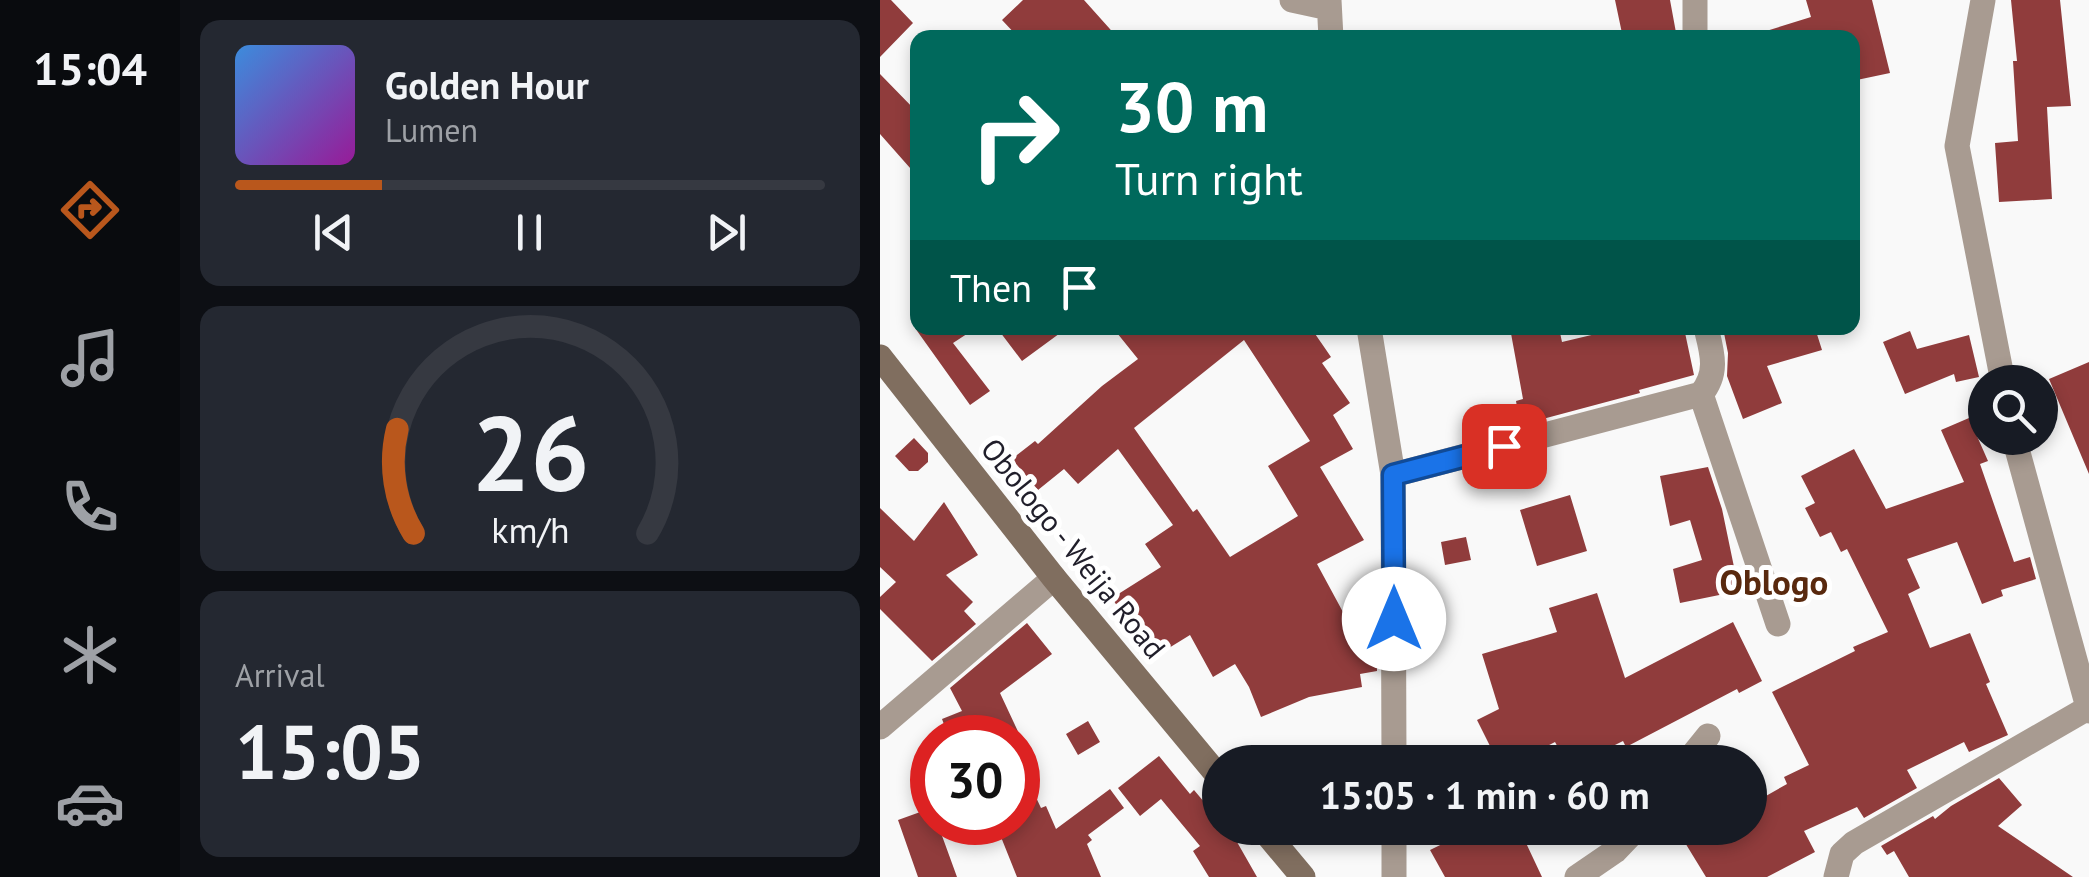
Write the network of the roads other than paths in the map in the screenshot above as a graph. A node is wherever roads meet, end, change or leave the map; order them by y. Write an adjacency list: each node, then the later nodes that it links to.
1 (1292, 0): 4 (street)
2 (1694, 0): 6 (street)
3 (1983, 0): 10 (street)
4 (1329, 4): 5 (street)
5 (1331, 30)
6 (1696, 30)
7 (1370, 335): 13 (street)
8 (1708, 335): 11 (street)
9 (880, 356): 14 (street, Obologo - Weija Road)
10 (2001, 365)
11 (1701, 394): 13 (street); 15 (street)
12 (2019, 455): 16 (street)
13 (1393, 475): 19 (street)
14 (1054, 578): 17 (street); 21 (street, Obologo - Weija Road)
15 (1778, 624)
16 (2088, 709): 28 (street)
17 (880, 727)
18 (1708, 736): 20 (street)
19 (1394, 745)
20 (1701, 745)
21 (1202, 756)
22 (1276, 845): 25 (street)
23 (1394, 845): 26 (street)
24 (1620, 845): 27 (street)
25 (1303, 877)
26 (1394, 877)
27 (1577, 877)
28 (1836, 877)

